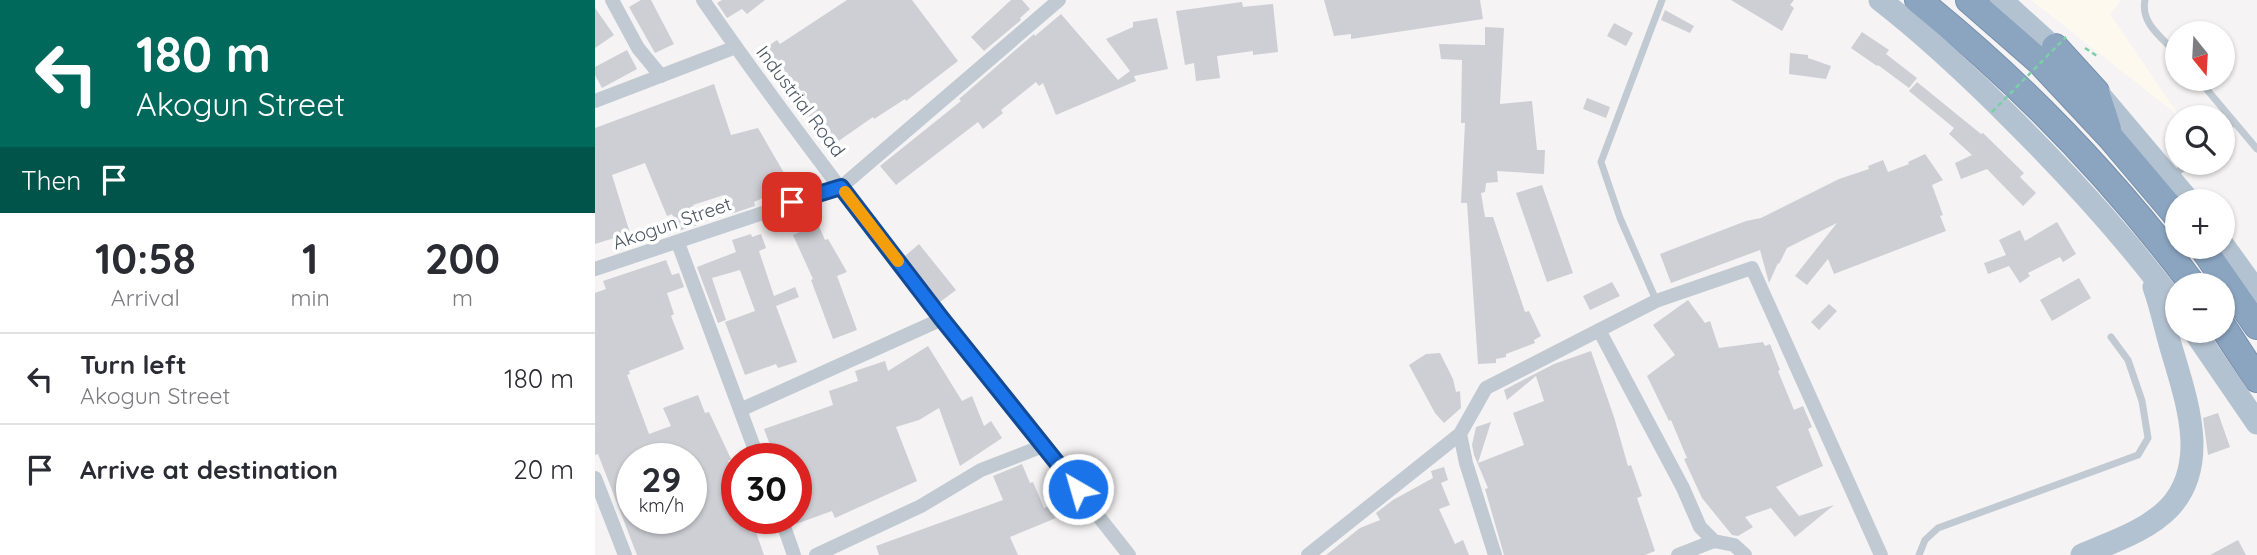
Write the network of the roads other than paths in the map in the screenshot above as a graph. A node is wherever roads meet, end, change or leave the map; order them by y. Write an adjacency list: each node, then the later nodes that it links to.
1 (611, 0): 13 (street)
2 (703, 0): 11 (street, Industrial Road)
3 (1059, 0): 22 (street)
4 (1662, 0): 33 (lane)
5 (1880, 0): 28 (main road)
6 (1918, 0): 30 (highway)
7 (1969, 0): 12 (highway)
8 (2001, 0): 12 (main road)
9 (2145, 0): 10 (lane)
10 (2165, 41)
11 (736, 47): 13 (street); 22 (street, Industrial Road)
12 (2054, 49): 18 (highway); 18 (highway)
13 (661, 76): 15 (street)
14 (2208, 91): 16 (lane)
15 (595, 101)
16 (2220, 105)
17 (2235, 123): 19 (lane)
18 (2115, 126): 21 (highway)
19 (2257, 149)
20 (2174, 175): 21 (lane)
21 (2163, 184): 23 (highway); 24 (main road)
22 (841, 187): 25 (street, Akogun Street); 34 (street, Industrial Road)
23 (2165, 189)
24 (2171, 189)
25 (678, 243): 29 (street, Akogun Street); 41 (street)
26 (2210, 259): 35 (highway)
27 (2233, 259): 31 (main road)
28 (2144, 262): 32 (main road); 59 (main road)
29 (595, 269)
30 (2184, 273)
31 (2255, 288)
32 (2165, 291)
33 (1656, 301): 36 (street); 57 (street)
34 (942, 319): 41 (street); 45 (street, Industrial Road)
35 (2257, 326)
36 (1599, 330): 43 (street); 48 (street)
37 (2111, 337): 58 (lane)
38 (2202, 343): 42 (main road)
39 (2233, 343): 40 (highway)
40 (2257, 379)
41 (740, 410): 44 (street)
42 (2257, 423)
43 (1460, 434): 53 (street); 54 (street)
44 (752, 443)
45 (1043, 446): 51 (street); 52 (street, Industrial Road)
46 (595, 478): 49 (street)
47 (787, 534): 50 (street)
48 (1714, 541): 55 (street); 56 (street)
49 (625, 555)
50 (794, 555)
51 (816, 555)
52 (1129, 555)
53 (1308, 555)
54 (1495, 555)
55 (1678, 555)
56 (1745, 555)
57 (1881, 555)
58 (1919, 555)
59 (2082, 555)

